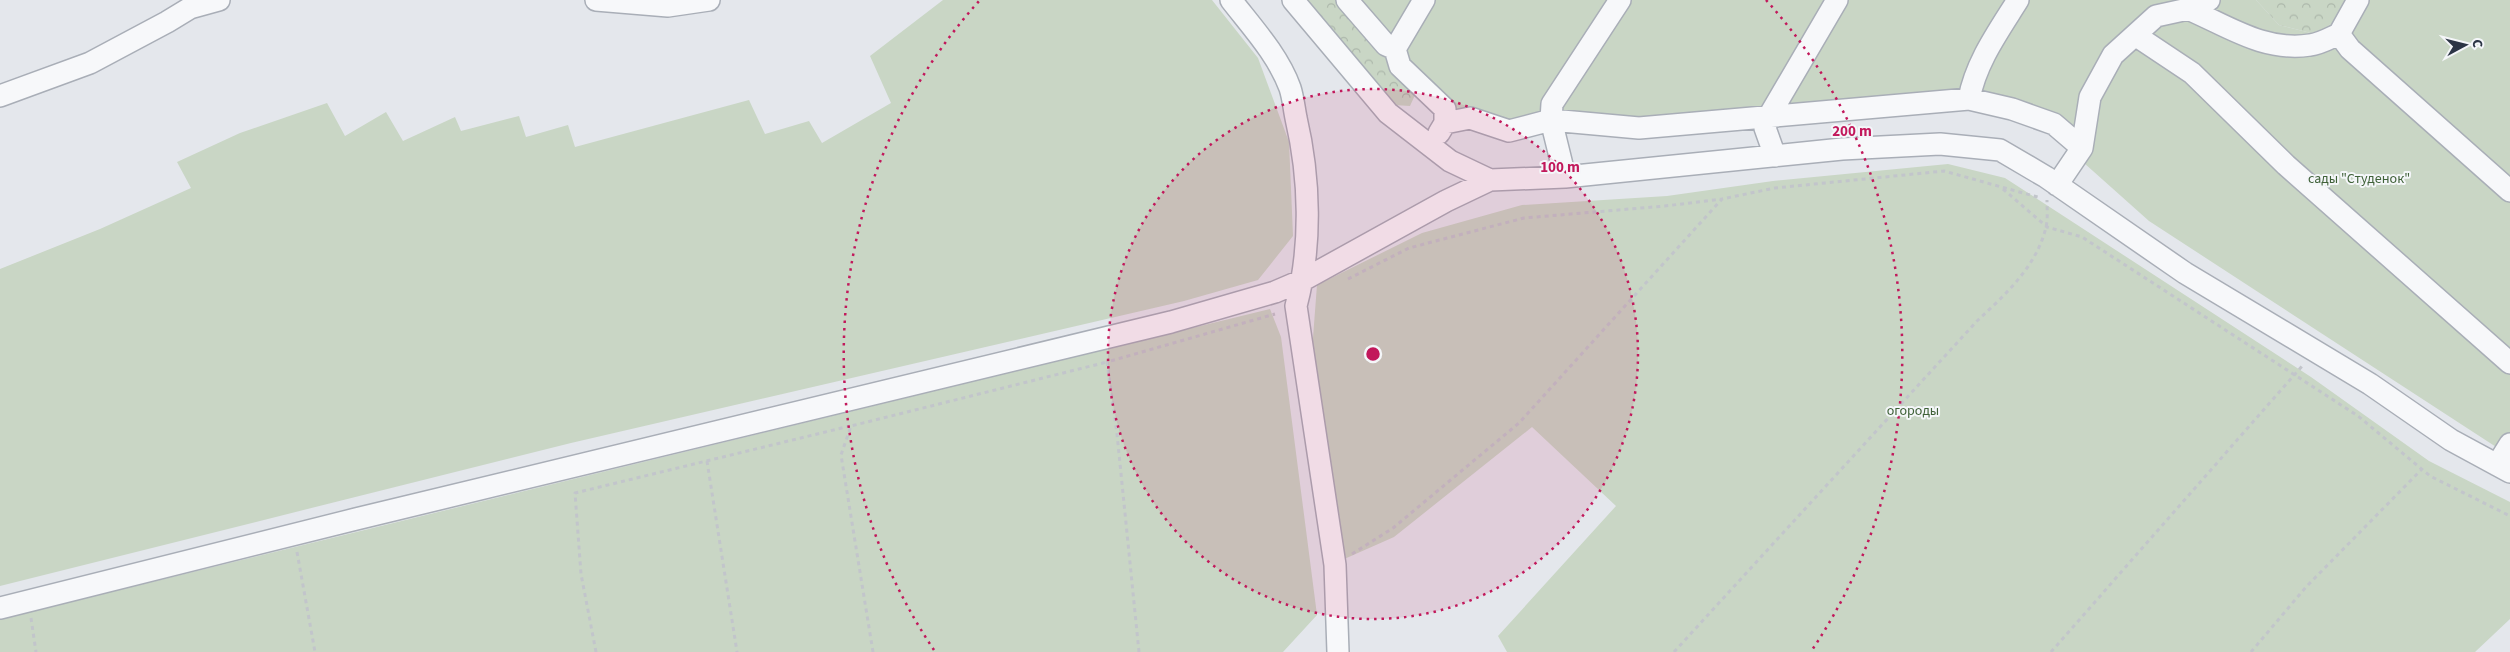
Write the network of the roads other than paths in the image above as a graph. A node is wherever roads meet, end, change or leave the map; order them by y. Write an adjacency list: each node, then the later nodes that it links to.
1 (219, 0): 17 (street)
2 (596, 0): 3 (street)
3 (709, 0)
4 (1231, 0): 29 (street)
5 (1293, 0): 22 (street)
6 (1347, 0): 16 (street)
7 (1424, 0): 16 (street)
8 (1620, 0): 20 (street)
9 (1837, 0): 19 (street)
10 (2018, 0): 18 (street)
11 (2209, 0): 13 (street)
12 (2358, 0): 14 (street)
13 (2188, 9): 14 (street); 15 (street)
14 (2340, 34): 27 (street)
15 (2135, 35): 23 (street); 30 (street)
16 (1395, 49): 21 (street)
17 (0, 96)
18 (1970, 99): 19 (street); 23 (street)
19 (1769, 116): 20 (street); 24 (street)
20 (1551, 120): 21 (street); 25 (street)
21 (1445, 123): 22 (street)
22 (1432, 147): 26 (street)
23 (2082, 148): 28 (street)
24 (1775, 156): 25 (street); 28 (street)
25 (1565, 177): 26 (street)
26 (1490, 180): 29 (street)
27 (2510, 191)
28 (2052, 192): 32 (street)
29 (1303, 280): 33 (street); 34 (street)
30 (2510, 364)
31 (2510, 444): 32 (street)
32 (2503, 468)
33 (0, 608)
34 (1338, 652)

